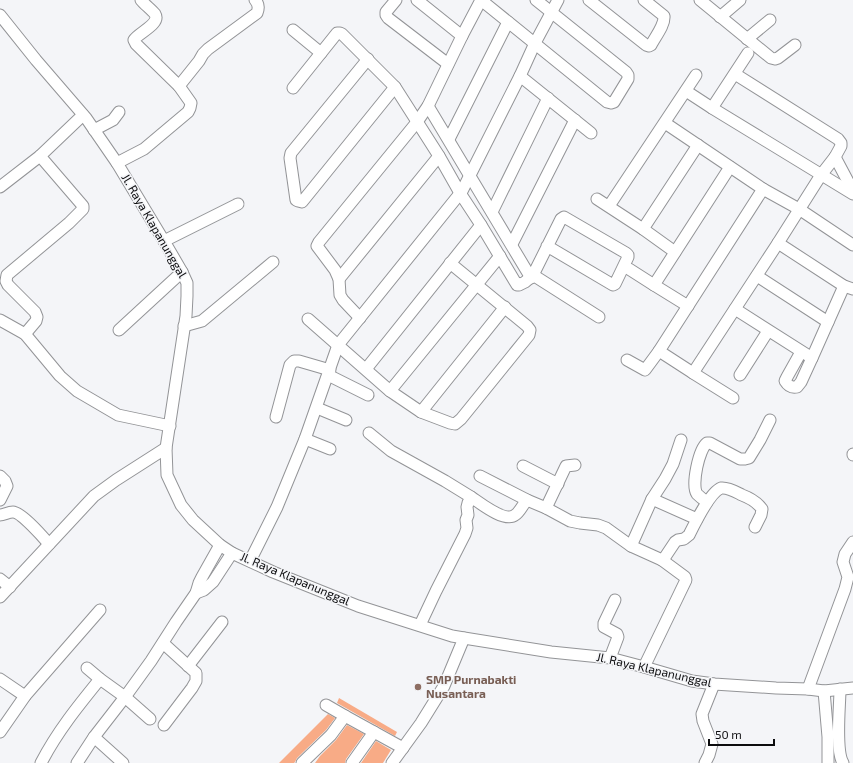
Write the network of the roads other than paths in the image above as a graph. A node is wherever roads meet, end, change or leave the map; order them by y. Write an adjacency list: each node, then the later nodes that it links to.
1 (141, 0): 29 (street)
2 (255, 0): 29 (street)
3 (396, 0): 25 (street)
4 (417, 0): 18 (street)
5 (481, 0): 16 (street); 18 (street)
6 (536, 0): 12 (street)
7 (558, 0): 12 (street)
8 (589, 0): 9 (street)
9 (644, 0)
10 (700, 0): 14 (street)
11 (740, 0): 14 (street)
12 (551, 12): 20 (street); 20 (street)
13 (0, 15): 37 (street, Jl. Raya Klapanunggal)
14 (720, 17): 19 (street)
15 (770, 20): 19 (street)
16 (508, 22): 20 (street); 43 (street)
17 (293, 30): 22 (street)
18 (462, 36): 25 (street)
19 (747, 39): 21 (street)
20 (535, 43): 28 (street)
21 (795, 45)
22 (321, 53): 24 (street); 31 (street)
23 (748, 53): 26 (street)
24 (368, 59): 30 (street); 30 (street)
25 (448, 64): 34 (street)
26 (735, 74): 35 (street); 47 (street)
27 (696, 75): 32 (street)
28 (520, 76): 33 (street); 51 (street)
29 (179, 86): 48 (street)
30 (396, 87): 39 (street)
31 (293, 88)
32 (686, 91): 35 (street); 40 (street)
33 (548, 98): 38 (street); 61 (street)
34 (428, 106): 39 (street); 43 (street)
35 (712, 108): 50 (street)
36 (119, 112): 41 (street)
37 (83, 115): 41 (street, Jl. Raya Klapanunggal); 45 (street)
38 (575, 120): 42 (street); 66 (street)
39 (417, 122): 46 (street); 78 (street)
40 (665, 123): 44 (street); 59 (street)
41 (94, 130): 48 (street, Jl. Raya Klapanunggal)
42 (591, 133)
43 (449, 139): 51 (street)
44 (698, 145): 49 (street); 63 (street)
45 (40, 156): 52 (street); 75 (street)
46 (439, 156): 55 (street); 78 (street)
47 (834, 157): 50 (street); 54 (street)
48 (117, 163): 64 (street, Jl. Raya Klapanunggal)
49 (730, 167): 53 (street); 69 (street)
50 (821, 175): 56 (street); 60 (street)
51 (469, 178): 55 (street); 61 (street)
52 (0, 187)
53 (763, 189): 60 (street); 82 (street)
54 (853, 191)
55 (461, 192): 62 (street); 86 (street)
56 (853, 194)
57 (597, 199): 59 (street)
58 (238, 204): 64 (street)
59 (609, 206): 63 (street)
60 (799, 209): 65 (street); 67 (street)
61 (492, 212): 66 (street)
62 (481, 225): 70 (street); 72 (street)
63 (643, 229): 69 (street)
64 (164, 241): 74 (street, Jl. Raya Klapanunggal)
65 (778, 243): 76 (street); 81 (street)
66 (512, 244): 77 (street)
67 (853, 245)
68 (547, 246): 68 (street); 77 (street)
69 (675, 252): 79 (street)
70 (500, 256): 77 (street); 80 (street)
71 (273, 262): 90 (street)
72 (450, 263): 80 (street); 99 (street)
73 (629, 269): 79 (street)
74 (182, 272): 90 (street, Jl. Raya Klapanunggal); 91 (street)
75 (3, 273): 93 (street)
76 (756, 276): 84 (street); 89 (street)
77 (532, 277): 85 (street)
78 (339, 280): 86 (street)
79 (654, 284): 82 (street)
80 (477, 285): 83 (street); 103 (street)
81 (849, 288): 89 (street)
82 (688, 306): 95 (street)
83 (505, 307): 107 (street); 107 (street)
84 (735, 309): 92 (street); 101 (street)
85 (599, 316)
86 (360, 318): 94 (street)
87 (308, 319): 94 (street)
88 (0, 320): 93 (street)
89 (828, 322): 97 (street)
90 (184, 326): 111 (street, Jl. Raya Klapanunggal)
91 (120, 330)
92 (768, 331): 96 (street); 102 (street)
93 (25, 334): 111 (street)
94 (338, 346): 99 (street); 100 (street)
95 (658, 351): 98 (street); 101 (street)
96 (802, 352): 97 (street); 97 (street)
97 (812, 358)
98 (627, 360)
99 (366, 369): 103 (street)
100 (329, 373): 104 (street); 106 (street); 108 (street)
101 (693, 373): 105 (street)
102 (740, 375)
103 (390, 391): 107 (street)
104 (368, 395)
105 (733, 398)
106 (317, 408): 109 (street); 113 (street)
107 (421, 412)
108 (276, 417)
109 (346, 420)
110 (770, 420): 126 (street)
111 (170, 426): 115 (street, Jl. Raya Klapanunggal)
112 (369, 433): 122 (street)
113 (305, 439): 116 (street); 137 (street)
114 (681, 440): 123 (street)
115 (166, 448): 132 (street); 133 (street, Jl. Raya Klapanunggal)
116 (330, 449)
117 (575, 465): 121 (street)
118 (524, 466): 121 (street)
119 (0, 476): 124 (street)
120 (480, 476): 125 (street)
121 (558, 484): 127 (street)
122 (471, 497): 125 (street); 145 (street)
123 (652, 499): 129 (street); 134 (street)
124 (0, 500)
125 (527, 500): 127 (street)
126 (707, 502): 129 (street); 130 (street)
127 (546, 508): 134 (street)
128 (0, 515): 132 (street)
129 (697, 520): 136 (street)
130 (755, 527)
131 (853, 542): 156 (street)
132 (49, 544): 139 (street)
133 (220, 545): 135 (street, Jl. Raya Klapanunggal); 140 (street)
134 (631, 546): 136 (street)
135 (232, 553): 137 (street, Jl. Raya Klapanunggal); 140 (street)
136 (662, 560): 150 (street)
137 (250, 561): 145 (street, Jl. Raya Klapanunggal)
138 (0, 579): 139 (street)
139 (10, 587): 141 (street)
140 (196, 593): 147 (street)
141 (0, 597)
142 (616, 600): 148 (street)
143 (100, 610): 159 (street)
144 (222, 622): 149 (street)
145 (420, 625): 146 (street, Jl. Raya Klapanunggal)
146 (464, 638): 148 (street, Jl. Raya Klapanunggal); 169 (street)
147 (162, 643): 149 (street); 160 (street)
148 (610, 658): 150 (street, Jl. Raya Klapanunggal)
149 (188, 666): 164 (street)
150 (644, 667): 154 (street, Jl. Raya Klapanunggal)
151 (87, 668): 153 (street)
152 (0, 679): 159 (street)
153 (100, 679): 160 (street); 172 (street)
154 (714, 684): 156 (street, Jl. Raya Klapanunggal); 179 (street)
155 (853, 688): 157 (street, Jl. Raya Klapanunggal)
156 (808, 689): 158 (street, Jl. Raya Klapanunggal)
157 (840, 689): 158 (street, Jl. Raya Klapanunggal); 170 (street)
158 (824, 691): 171 (street)
159 (24, 696): 165 (street)
160 (125, 697): 163 (street); 168 (street)
161 (326, 705): 162 (street)
162 (345, 716): 166 (street); 167 (street)
163 (150, 719)
164 (164, 725)
165 (0, 732)
166 (374, 732): 169 (street); 177 (street)
167 (331, 735): 175 (street); 176 (street)
168 (94, 737): 173 (street); 174 (street)
169 (403, 748): 178 (street)
170 (842, 761): 171 (street)
171 (828, 762)
172 (41, 763)
173 (77, 763)
174 (122, 763)
175 (302, 763)
176 (312, 763)
177 (352, 763)
178 (392, 763)
179 (705, 763)

